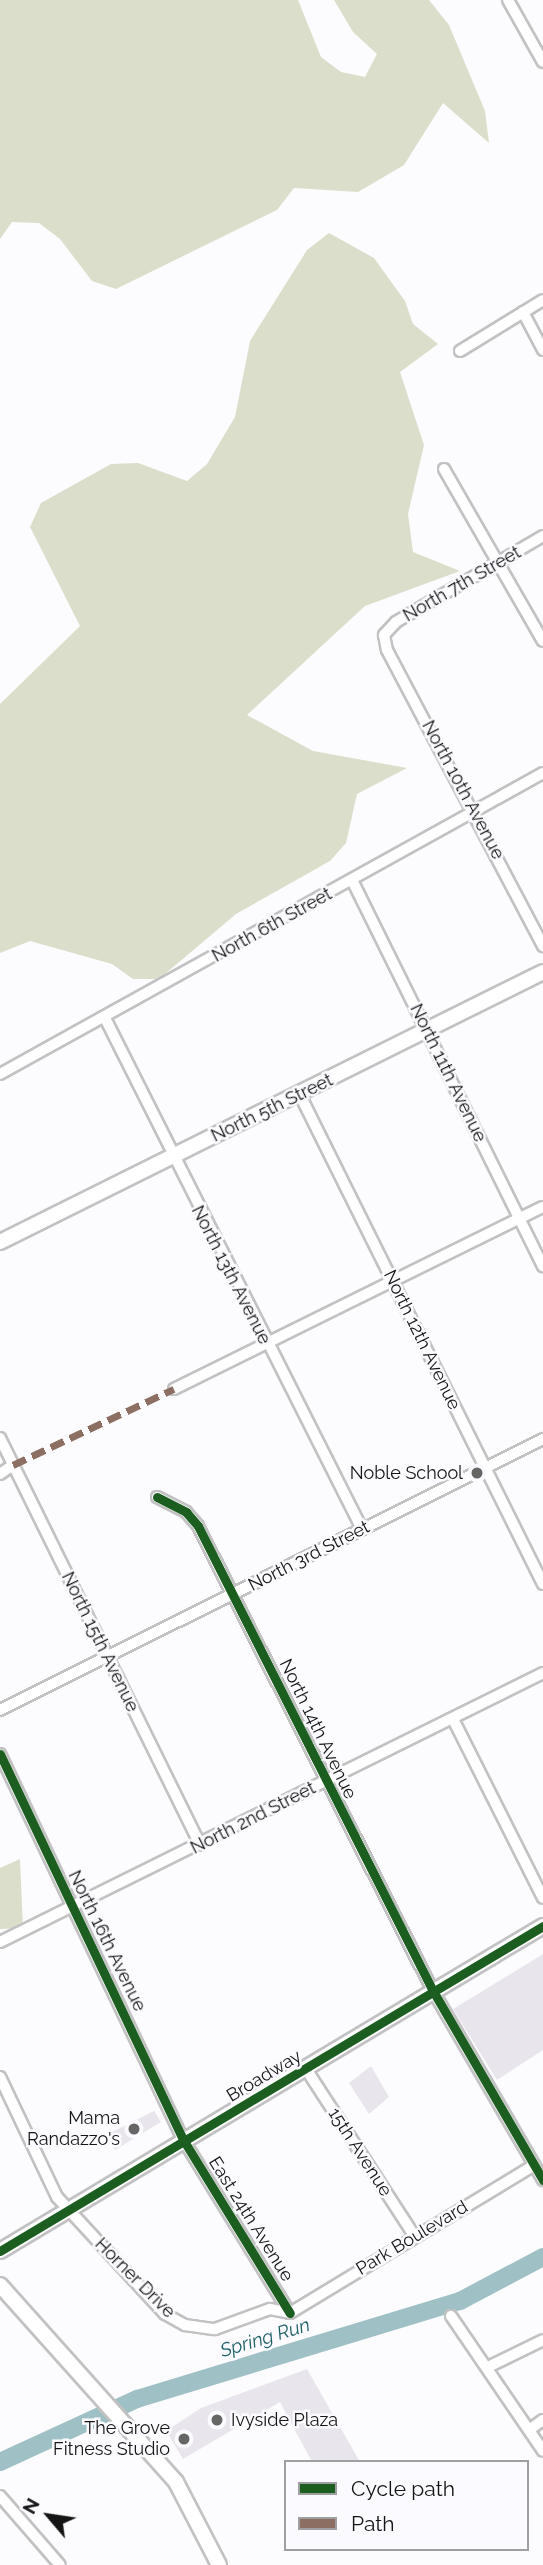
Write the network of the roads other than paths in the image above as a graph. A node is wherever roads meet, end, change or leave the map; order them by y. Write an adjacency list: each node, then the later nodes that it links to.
1 (508, 0): 2 (street)
2 (543, 62)
3 (543, 300): 4 (street)
4 (523, 312): 5 (street); 6 (street)
5 (543, 350)
6 (460, 351)
7 (444, 469): 9 (street)
8 (543, 536): 9 (street, North 7th Street)
9 (498, 562): 10 (street, North 7th Street); 11 (street)
10 (384, 635): 13 (street, North 10th Avenue)
11 (543, 641)
12 (543, 773): 13 (street, North 6th Street)
13 (475, 811): 14 (street, North 6th Street); 15 (street, North 10th Avenue)
14 (352, 880): 17 (street, North 6th Street); 18 (street, North 11th Avenue)
15 (543, 946)
16 (543, 972): 18 (street, North 5th Street)
17 (105, 1018): 19 (street, North 6th Street); 21 (street, North 13th Avenue)
18 (427, 1031): 20 (street, North 5th Street); 23 (street, North 11th Avenue)
19 (0, 1074)
20 (300, 1095): 21 (street, North 5th Street); 26 (street, North 12th Avenue)
21 (172, 1157): 24 (street, North 5th Street); 27 (street, North 13th Avenue)
22 (543, 1206): 23 (street)
23 (519, 1219): 25 (street, North 11th Avenue); 26 (street)
24 (0, 1242)
25 (543, 1266)
26 (394, 1284): 27 (street); 32 (street, North 12th Avenue)
27 (265, 1343): 28 (street); 35 (street, North 13th Avenue)
28 (174, 1389)
29 (0, 1438): 31 (street, North 15th Avenue)
30 (543, 1439): 32 (street, North 3rd Street)
31 (13, 1465): 33 (street); 38 (street, North 15th Avenue)
32 (485, 1468): 35 (street, North 3rd Street); 36 (street, North 12th Avenue)
33 (0, 1474)
34 (157, 1497): 37 (street, North 14th Avenue)
35 (362, 1529): 37 (street, North 3rd Street)
36 (543, 1584)
37 (234, 1595): 38 (street, North 3rd Street); 43 (street, North 14th Avenue)
38 (107, 1658): 40 (street, North 3rd Street); 44 (street, North 15th Avenue)
39 (543, 1673): 41 (street, North 2nd Street)
40 (0, 1710)
41 (453, 1719): 43 (street, North 2nd Street); 45 (street)
42 (0, 1754): 46 (street, North 16th Avenue)
43 (325, 1781): 44 (street, North 2nd Street); 49 (street, North 14th Avenue)
44 (200, 1845): 46 (street, North 2nd Street)
45 (543, 1898)
46 (73, 1908): 48 (street, North 2nd Street); 52 (street, North 16th Avenue)
47 (543, 1926): 49 (street, Broadway)
48 (0, 1941)
49 (433, 1992): 50 (street, Broadway); 53 (street, North 14th Avenue)
50 (306, 2069): 52 (street, Broadway); 56 (street, 15th Avenue)
51 (0, 2077): 55 (street, Horner Drive)
52 (184, 2141): 55 (street, Broadway); 59 (street, East 24th Avenue)
53 (534, 2165): 54 (street, North 14th Avenue); 56 (street, Park Boulevard)
54 (543, 2180)
55 (69, 2210): 57 (street, Broadway); 59 (street, Horner Drive)
56 (414, 2235): 59 (street, Park Boulevard)
57 (0, 2250)
58 (0, 2285): 68 (street)
59 (290, 2313)
60 (452, 2316): 62 (street)
61 (543, 2340): 62 (street)
62 (488, 2367): 64 (street)
63 (543, 2420): 64 (street)
64 (529, 2430): 65 (street)
65 (543, 2451)
66 (0, 2496): 67 (street)
67 (60, 2565)
68 (219, 2565)

